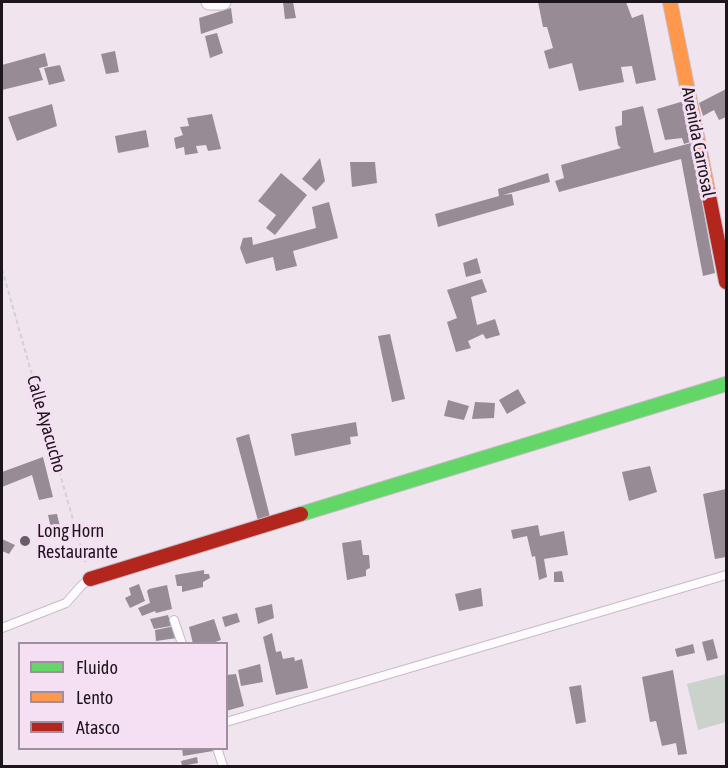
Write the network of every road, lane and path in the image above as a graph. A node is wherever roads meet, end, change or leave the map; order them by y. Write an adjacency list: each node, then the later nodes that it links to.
1 (209, 2): 2 (street)
2 (223, 2)
3 (669, 2): 5 (street, Avenida Carrosal)
4 (2, 269): 8 (path, Calle Ayacucho)
5 (726, 282)
6 (726, 384): 8 (street)
7 (726, 575): 12 (lane)
8 (90, 579): 10 (lane)
9 (174, 620): 11 (lane)
10 (2, 628)
11 (181, 642)
12 (228, 721)
13 (218, 750): 14 (lane)
14 (223, 766)

